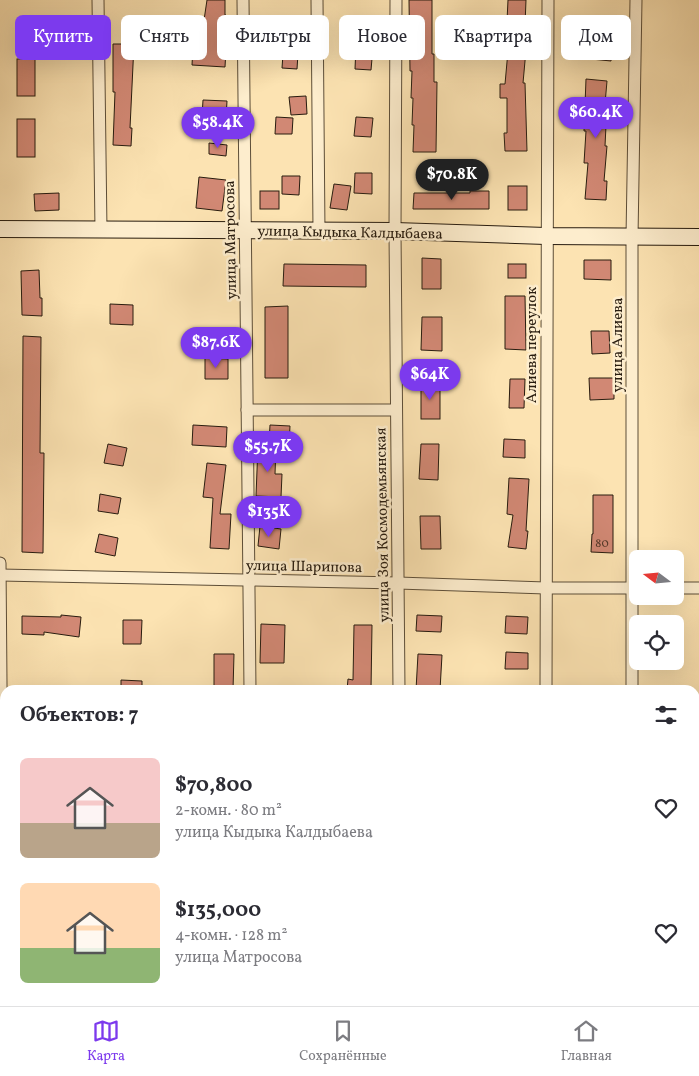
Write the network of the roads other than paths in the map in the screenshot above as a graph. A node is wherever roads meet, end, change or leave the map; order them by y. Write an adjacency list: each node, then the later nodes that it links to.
1 (98, 0): 8 (street)
2 (242, 0): 9 (street, улица Матросова)
3 (317, 0): 10 (street)
4 (396, 0): 11 (street, улица Зоя Космодемьянская)
5 (548, 0): 12 (street, Алиева переулок)
6 (636, 0): 13 (street, улица Алиева)
7 (0, 229): 8 (street, улица Кыдыка Калдыбаева)
8 (101, 230): 9 (street, улица Кыдыка Калдыбаева)
9 (245, 231): 10 (street, улица Кыдыка Калдыбаева); 15 (street, улица Матросова)
10 (319, 231): 11 (street, улица Кыдыка Калдыбаева)
11 (395, 231): 12 (street, улица Кыдыка Калдыбаева); 16 (street, улица Зоя Космодемьянская)
12 (546, 236): 13 (street, улица Кыдыка Калдыбаева); 22 (street, Алиева переулок)
13 (632, 237): 14 (street, улица Кыдыка Калдыбаева); 17 (street, улица Алиева)
14 (699, 237)
15 (247, 410): 16 (street); 20 (street, улица Матросова)
16 (396, 410): 21 (street, улица Зоя Космодемьянская)
17 (635, 550)
18 (0, 563): 19 (street)
19 (0, 575): 20 (street, улица Шарипова); 27 (street)
20 (249, 580): 21 (street, улица Шарипова); 28 (street, улица Матросова)
21 (398, 583): 22 (street, улица Шарипова); 29 (street, улица Зоя Космодемьянская)
22 (546, 588): 23 (street, улица Шарипова); 30 (street, Алиева переулок)
23 (629, 588)
24 (684, 588): 25 (street)
25 (699, 588)
26 (634, 605): 31 (street, улица Алиева)
27 (1, 685)
28 (250, 685)
29 (399, 685)
30 (546, 685)
31 (632, 685)

